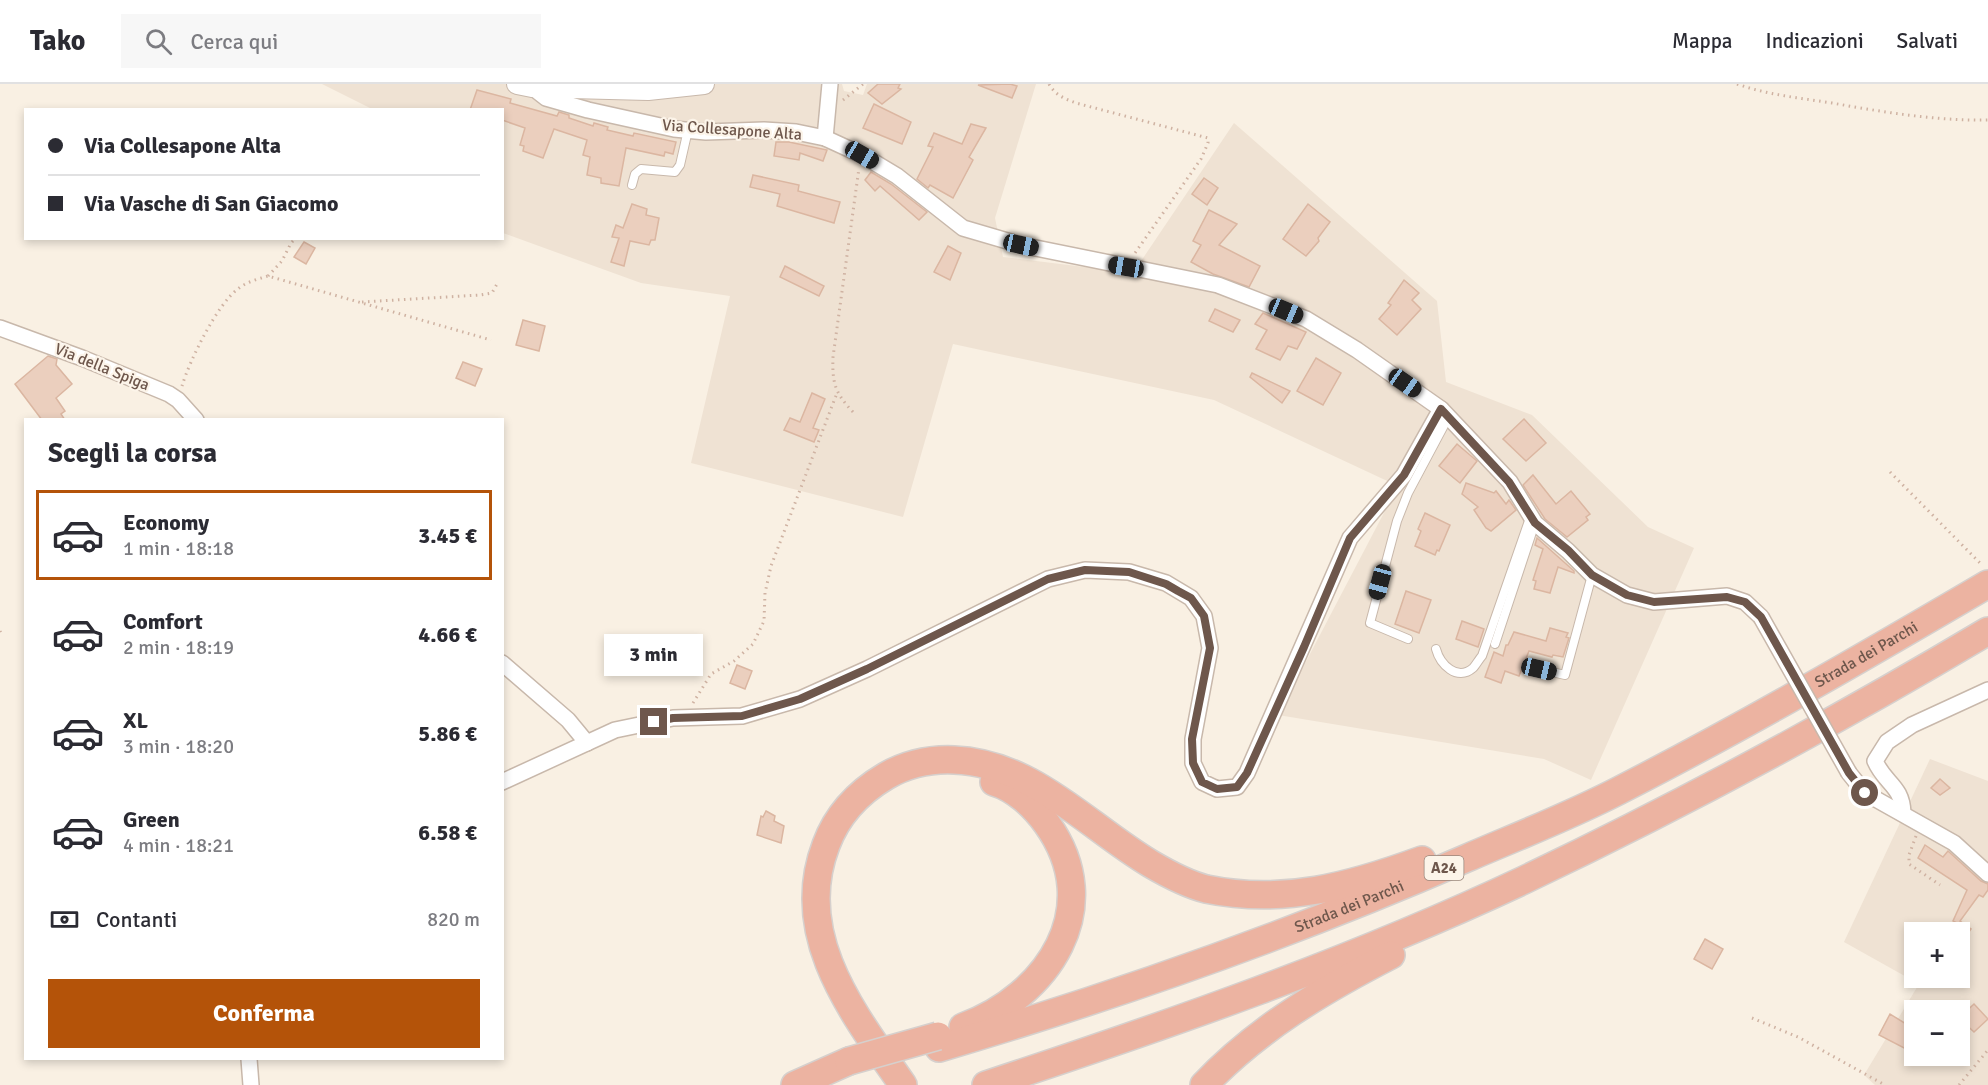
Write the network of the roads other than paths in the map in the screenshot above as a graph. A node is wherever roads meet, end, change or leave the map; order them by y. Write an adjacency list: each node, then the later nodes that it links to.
1 (703, 84): 3 (street)
2 (830, 84): 5 (street)
3 (525, 85): 4 (street, Via Collesapone Alta)
4 (688, 130): 5 (street, Via Collesapone Alta); 6 (lane)
5 (825, 138): 8 (street, Via Collesapone Alta)
6 (632, 185)
7 (0, 328): 9 (street, Via della Spiga)
8 (1445, 412): 10 (street, Via Collesapone Alta); 14 (lane); 20 (street)
9 (194, 418)
10 (1533, 520): 11 (street, Via Collesapone Alta); 15 (lane); 16 (lane)
11 (1592, 575): 18 (lane); 23 (street, Via Collesapone Alta, bridge)
12 (1986, 575): 22 (highway, Strada dei Parchi / A24)
13 (1988, 630): 25 (highway, A24)
14 (1408, 639)
15 (1495, 644)
16 (1436, 649)
17 (504, 665): 20 (street)
18 (1539, 669)
19 (1988, 690): 23 (street)
20 (587, 743): 21 (street)
21 (504, 781)
22 (1618, 791): 26 (highway, Strada dei Parchi / A24); 32 (highway)
23 (1903, 813): 24 (street, Via Collesapone Alta)
24 (1988, 874)
25 (1523, 880): 34 (highway, A24); 35 (highway)
26 (938, 1042): 28 (highway, Strada dei Parchi / A24); 33 (highway)
27 (249, 1060): 29 (street)
28 (851, 1066): 30 (highway); 31 (highway, Strada dei Parchi / A24)
29 (251, 1085)
30 (795, 1085)
31 (806, 1085)
32 (903, 1085)
33 (921, 1085)
34 (986, 1085)
35 (1204, 1085)

